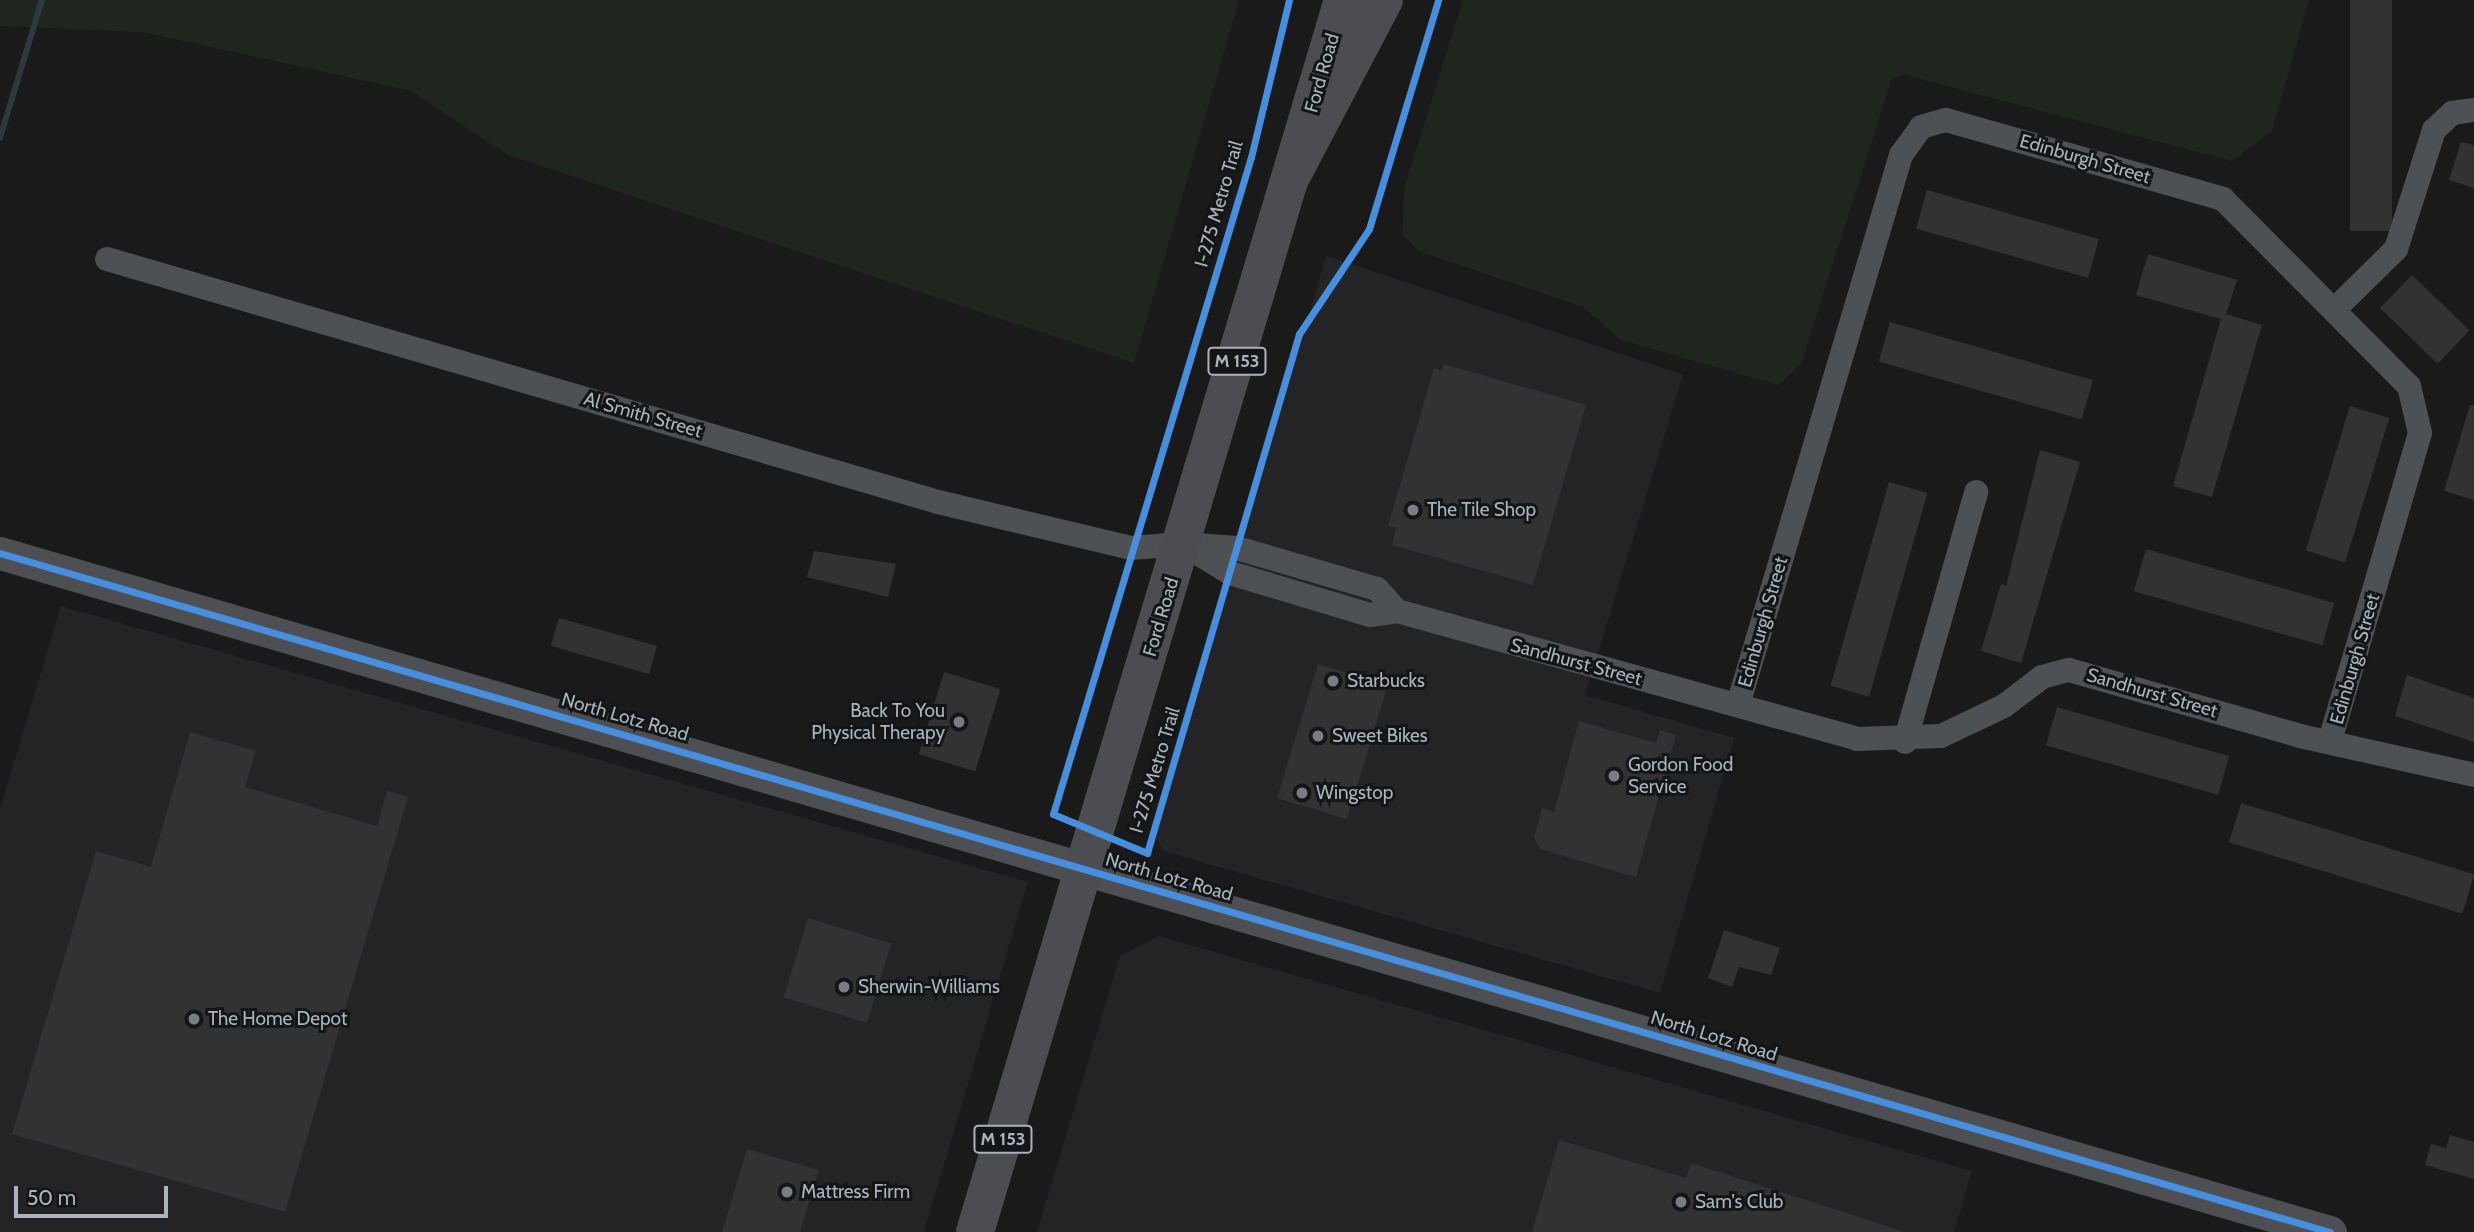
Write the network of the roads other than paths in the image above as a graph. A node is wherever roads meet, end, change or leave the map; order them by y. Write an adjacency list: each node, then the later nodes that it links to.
1 (1343, 0): 4 (main road, Ford Road / M 153)
2 (1384, 0): 4 (highway)
3 (2474, 110): 6 (street)
4 (1291, 177): 8 (main road, Ford Road / M 153)
5 (107, 259): 8 (street, Al Smith Street)
6 (2336, 308): 10 (street, Edinburgh Street); 11 (street, Edinburgh Street)
7 (1976, 492): 12 (street)
8 (1183, 544): 10 (street, Sandhurst Street); 14 (main road, Ford Road / M 153)
9 (0, 553): 14 (street, North Lotz Road)
10 (1738, 705): 12 (street, Sandhurst Street)
11 (2330, 741): 12 (street, Sandhurst Street); 13 (street, Sandhurst Street)
12 (1905, 742)
13 (2474, 775)
14 (1085, 869): 15 (main road, Ford Road / M 153); 16 (street, North Lotz Road)
15 (975, 1232)
16 (2330, 1232)

